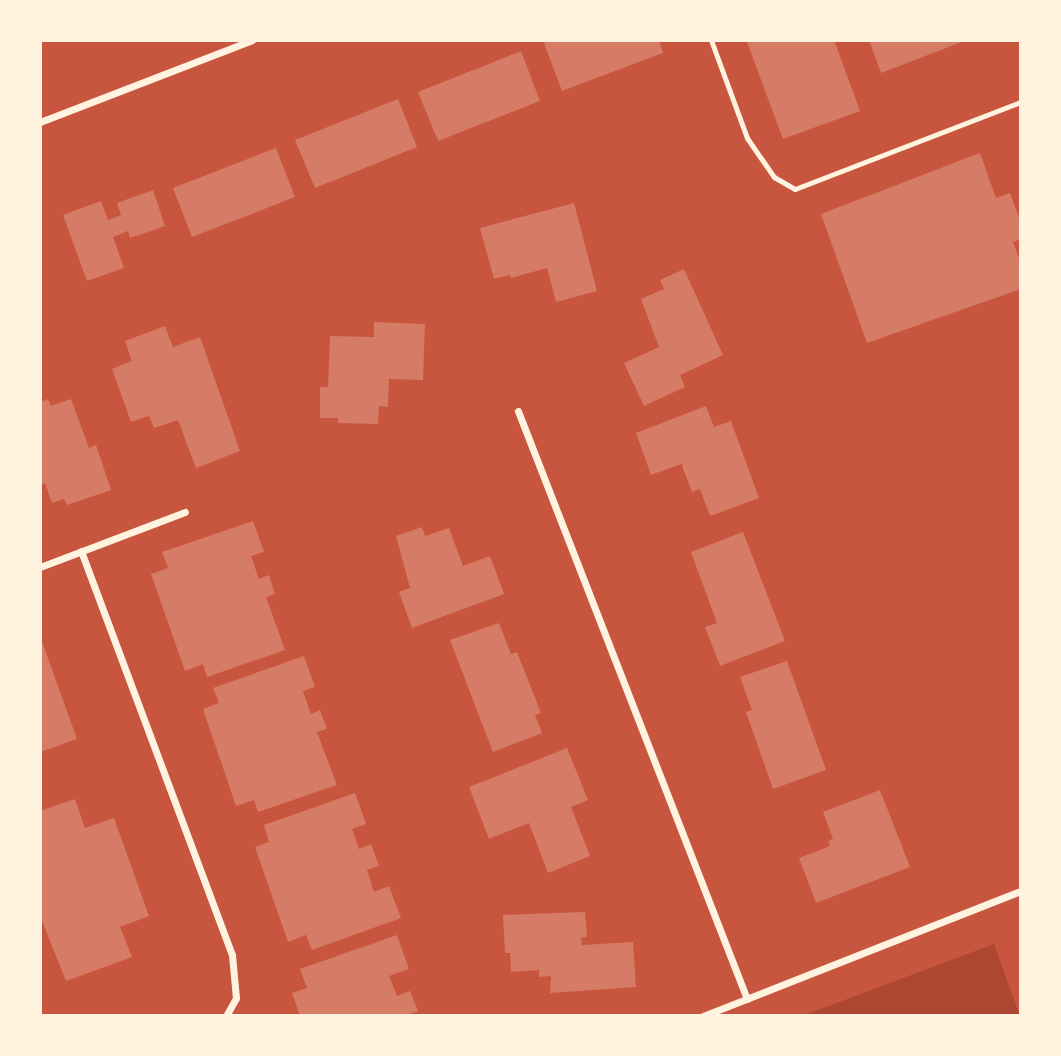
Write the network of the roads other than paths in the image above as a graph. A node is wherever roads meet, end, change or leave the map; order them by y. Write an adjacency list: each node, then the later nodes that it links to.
1 (252, 40): 4 (street)
2 (711, 40): 3 (lane)
3 (1021, 102)
4 (40, 122)
5 (518, 411): 10 (street)
6 (184, 512): 7 (street)
7 (81, 551): 8 (street); 11 (street)
8 (40, 566)
9 (1021, 891): 10 (street)
10 (747, 999): 12 (street)
11 (226, 1016)
12 (703, 1016)

